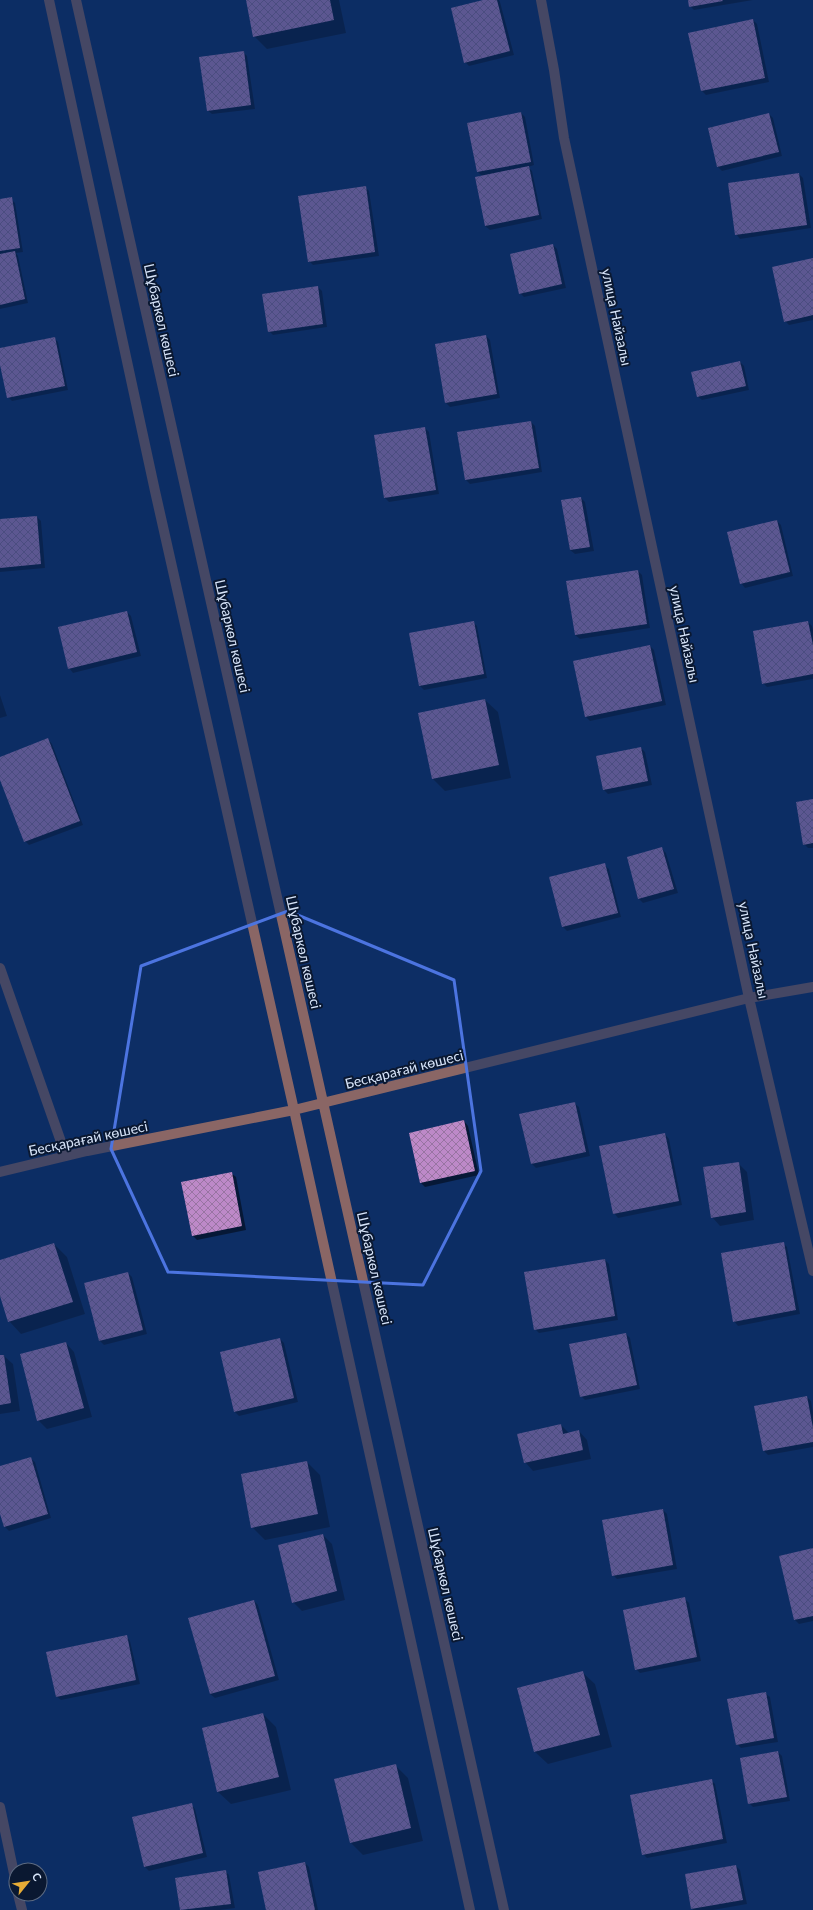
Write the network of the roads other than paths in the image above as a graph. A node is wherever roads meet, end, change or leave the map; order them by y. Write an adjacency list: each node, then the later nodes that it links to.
1 (49, 0): 8 (street)
2 (76, 0): 7 (street, Шұбаркөл көшесі)
3 (541, 0): 6 (street, улица Найзалы)
4 (0, 968): 9 (street)
5 (813, 987): 6 (street, Бесқарағай көшесі)
6 (749, 998): 7 (street, Бесқарағай көшесі); 11 (street, улица Найзалы)
7 (324, 1103): 8 (street, Бесқарағай көшесі); 15 (street, Шұбаркөл көшесі)
8 (294, 1110): 9 (street, Бесқарағай көшесі); 14 (street)
9 (66, 1156): 10 (street, Бесқарағай көшесі)
10 (0, 1172)
11 (813, 1271)
12 (0, 1807): 13 (street)
13 (12, 1862)
14 (470, 1910)
15 (504, 1910)

